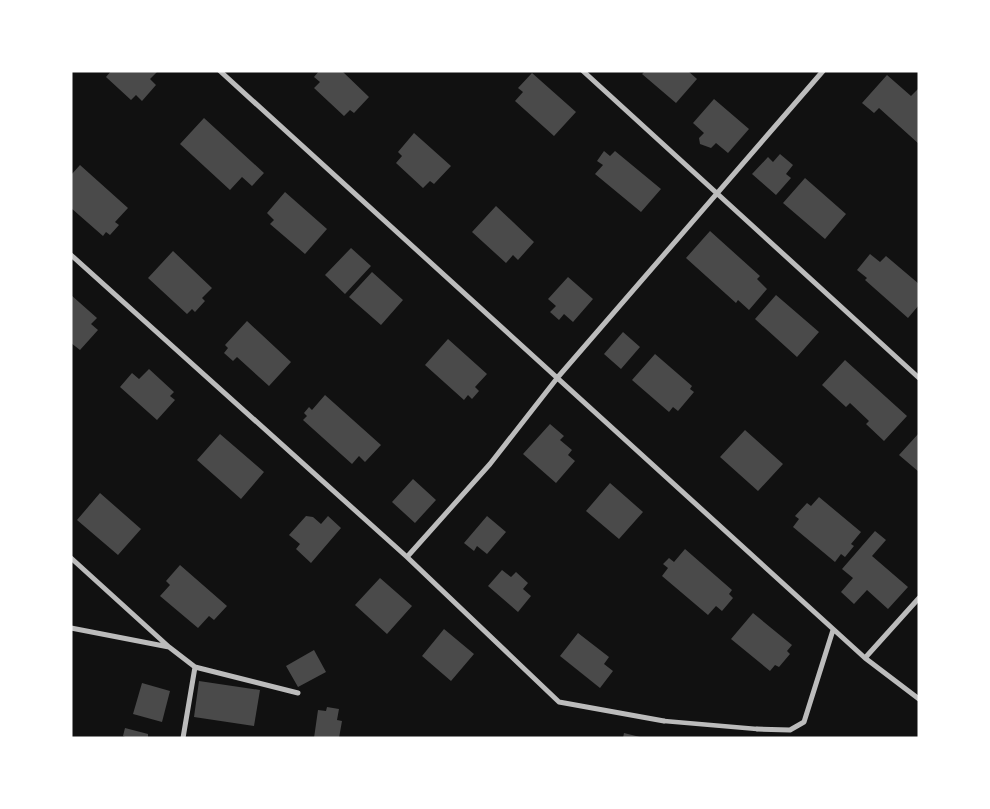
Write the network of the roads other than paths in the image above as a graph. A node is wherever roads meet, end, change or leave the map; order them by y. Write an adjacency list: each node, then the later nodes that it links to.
1 (220, 71): 6 (street)
2 (583, 71): 4 (street)
3 (823, 71): 4 (street)
4 (716, 194): 6 (street); 7 (street)
5 (71, 255): 8 (street)
6 (558, 377): 8 (street); 12 (street)
7 (919, 378)
8 (407, 557): 18 (street)
9 (71, 558): 13 (street)
10 (919, 598): 14 (street)
11 (71, 628): 13 (street)
12 (834, 630): 14 (street); 19 (street)
13 (169, 647): 15 (street)
14 (865, 658): 17 (street)
15 (195, 667): 16 (street); 20 (street)
16 (298, 694)
17 (919, 699)
18 (664, 721): 19 (street)
19 (757, 729)
20 (183, 738)

